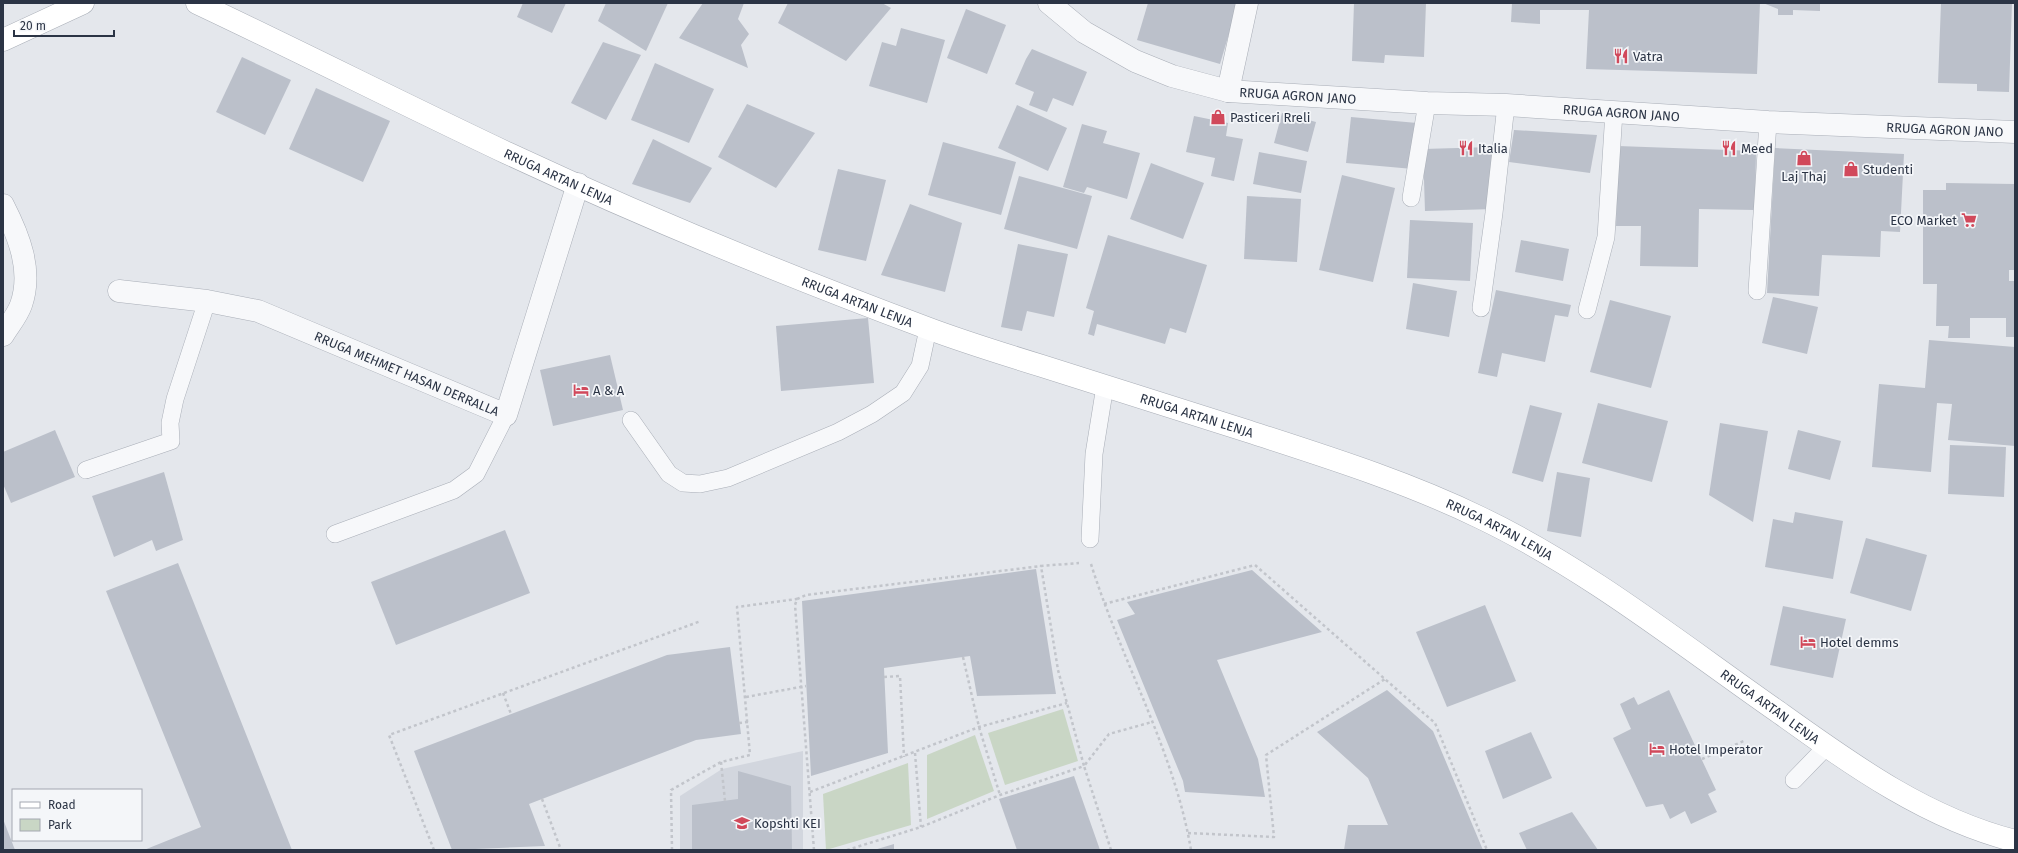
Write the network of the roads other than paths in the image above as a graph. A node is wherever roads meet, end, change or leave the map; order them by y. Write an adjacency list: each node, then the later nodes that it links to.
1 (83, 3): 5 (street)
2 (197, 3): 12 (street, RRUGA ARTAN LENJA)
3 (1049, 3): 6 (street, RRUGA AGRON JANO)
4 (1247, 3): 6 (street)
5 (3, 40)
6 (1228, 91): 7 (street, RRUGA AGRON JANO)
7 (1427, 104): 8 (street, RRUGA AGRON JANO); 13 (lane)
8 (1506, 105): 9 (street, RRUGA AGRON JANO); 18 (lane)
9 (1614, 112): 10 (street, RRUGA AGRON JANO); 19 (lane)
10 (1768, 122): 11 (street, RRUGA AGRON JANO); 16 (lane)
11 (2015, 132)
12 (578, 184): 20 (street, RRUGA ARTAN LENJA); 23 (street, RRUGA MEHMET HASAN DERRALLA)
13 (1411, 198)
14 (3, 205): 21 (street)
15 (119, 291): 17 (street, RRUGA MEHMET HASAN DERRALLA)
16 (1757, 291)
17 (207, 301): 23 (street, RRUGA MEHMET HASAN DERRALLA); 25 (lane)
18 (1482, 308)
19 (1587, 310)
20 (928, 329): 22 (street, RRUGA ARTAN LENJA); 24 (lane, RRUGA ARTAN LENJA)
21 (3, 335)
22 (1105, 386): 27 (lane); 28 (street, RRUGA ARTAN LENJA)
23 (506, 415): 26 (lane)
24 (631, 420)
25 (86, 470)
26 (335, 534)
27 (1090, 539)
28 (1826, 746): 29 (lane); 30 (street, RRUGA ARTAN LENJA)
29 (1794, 780)
30 (2015, 841)

